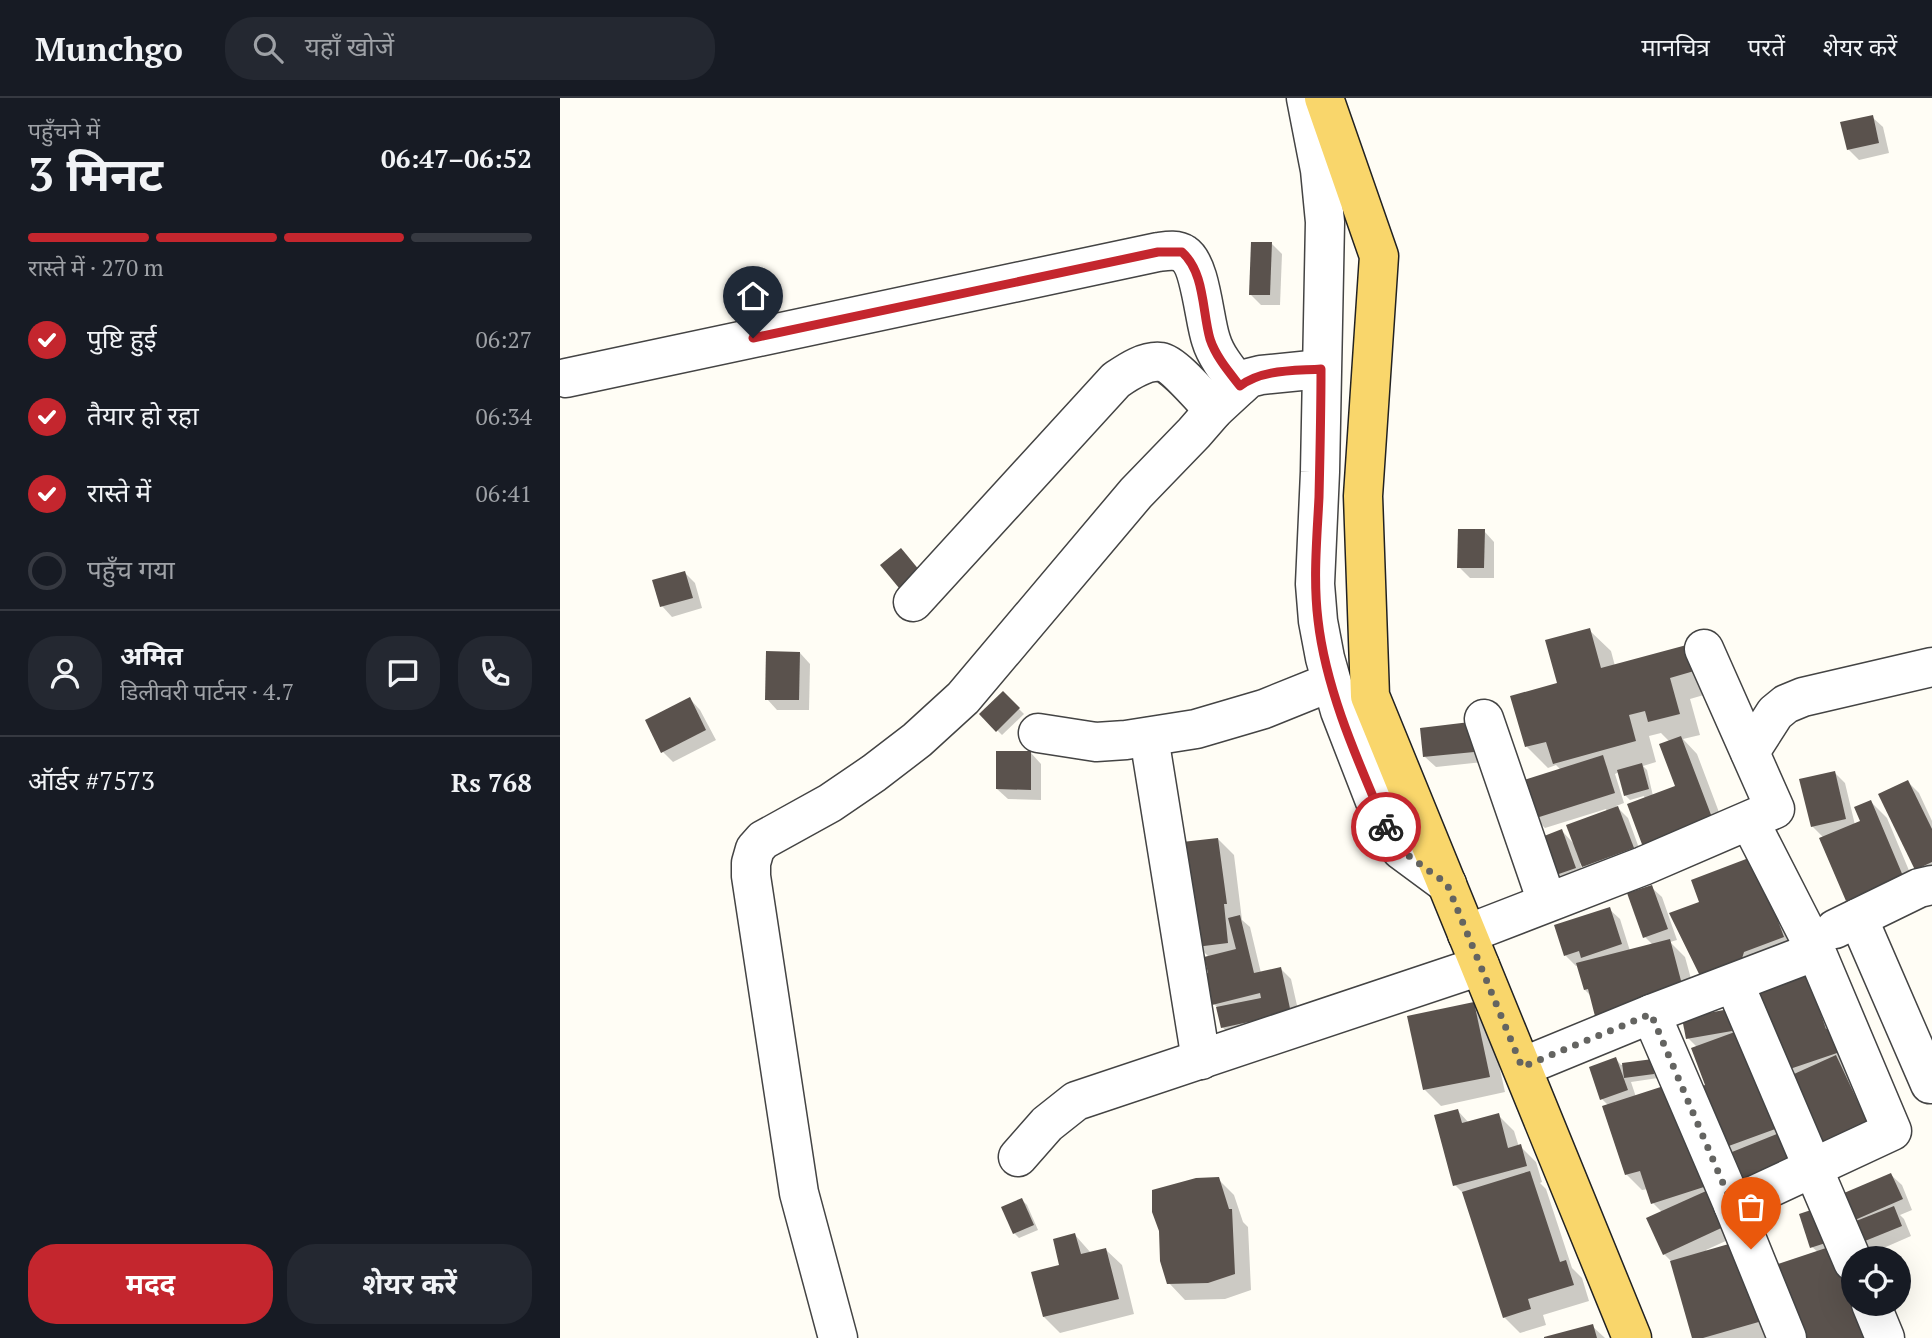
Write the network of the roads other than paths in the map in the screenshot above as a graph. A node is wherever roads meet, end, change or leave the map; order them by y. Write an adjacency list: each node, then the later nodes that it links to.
1 (1306, 98): 3 (street)
2 (1324, 98): 15 (main road)
3 (1321, 369): 5 (street); 9 (street)
4 (566, 378): 5 (street)
5 (1227, 398): 6 (street); 31 (street)
6 (913, 602)
7 (1704, 649): 13 (street)
8 (1932, 667): 13 (street)
9 (1332, 682): 12 (street); 15 (street)
10 (1484, 719): 17 (street)
11 (1038, 733): 12 (street)
12 (1149, 737): 23 (street)
13 (1750, 752): 14 (street)
14 (1750, 821): 17 (street); 19 (street)
15 (1447, 884): 20 (main road)
16 (1932, 885): 18 (street)
17 (1548, 902): 20 (street)
18 (1858, 918): 19 (street); 25 (street)
19 (1813, 946): 21 (street); 27 (street)
20 (1473, 950): 23 (street); 24 (main road)
21 (1734, 983): 22 (street); 27 (street)
22 (1651, 1014): 24 (street); 28 (street)
23 (1201, 1060): 26 (street)
24 (1522, 1067): 32 (main road)
25 (1931, 1086)
26 (1018, 1157)
27 (1814, 1168): 28 (street); 29 (street)
28 (1733, 1205): 33 (street)
29 (1846, 1246)
30 (1876, 1316): 34 (street)
31 (838, 1338)
32 (1632, 1338)
33 (1787, 1338)
34 (1885, 1338)

